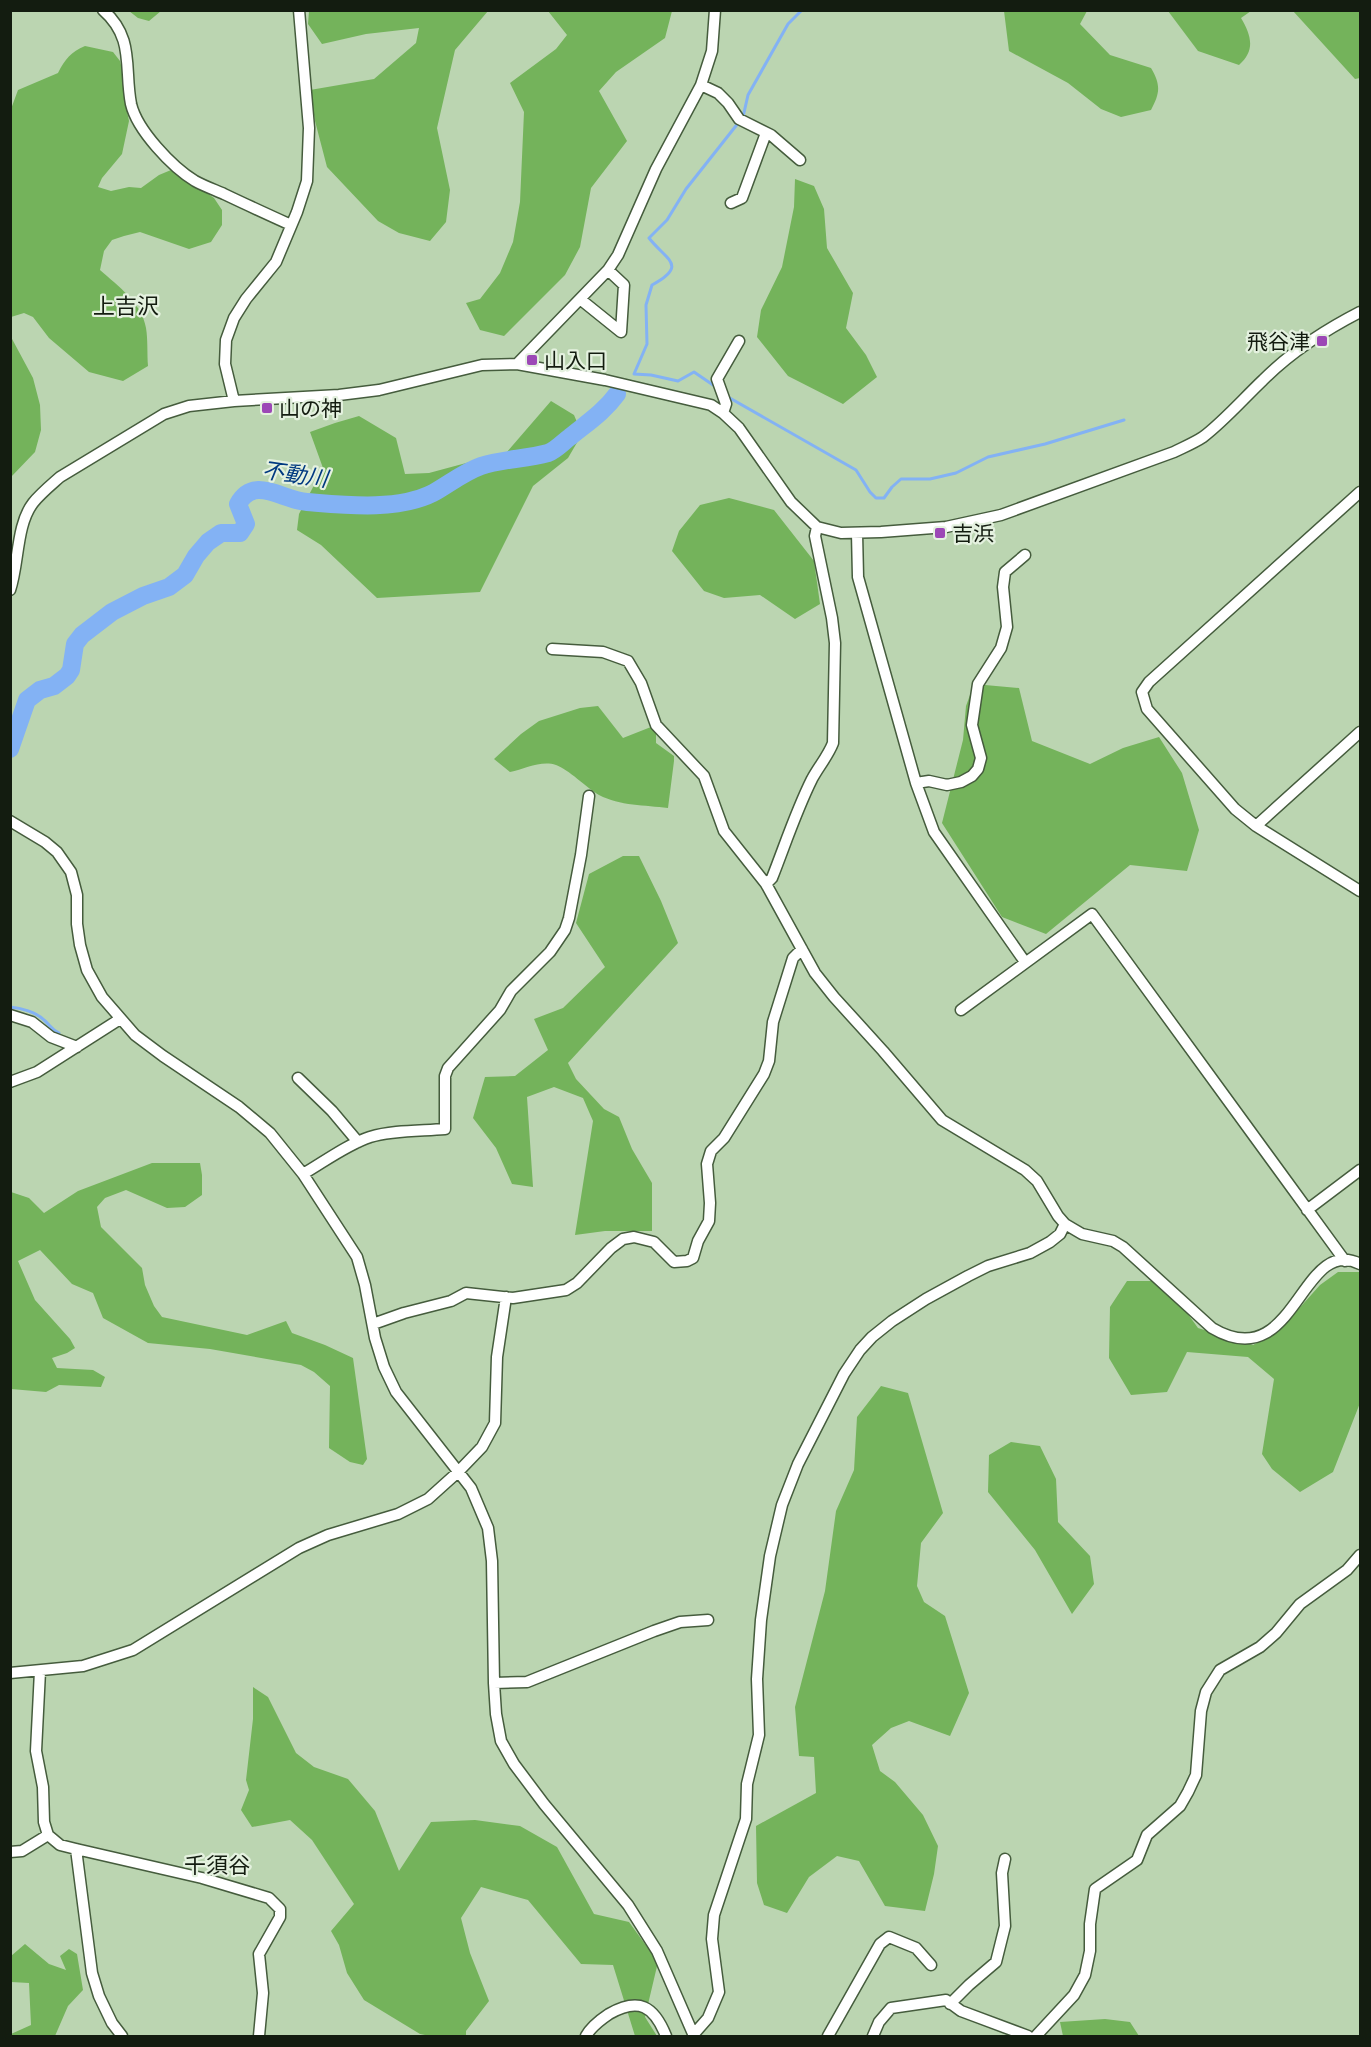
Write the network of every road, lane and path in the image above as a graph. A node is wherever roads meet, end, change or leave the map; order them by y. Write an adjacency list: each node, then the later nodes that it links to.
1 (103, 10): 8 (street)
2 (299, 10): 8 (street)
3 (715, 10): 4 (street)
4 (701, 85): 5 (street); 9 (street)
5 (766, 133): 6 (street); 7 (street)
6 (800, 160)
7 (731, 203)
8 (291, 225): 14 (street)
9 (608, 270): 10 (street); 10 (street)
10 (580, 299): 13 (street)
11 (1360, 312): 18 (street)
12 (740, 341): 15 (street)
13 (517, 364): 14 (street); 15 (street)
14 (234, 401): 20 (street)
15 (723, 413): 17 (street)
16 (1360, 492): 26 (street)
17 (817, 526): 18 (street); 27 (street)
18 (857, 533): 23 (street)
19 (1025, 555): 23 (street)
20 (10, 590)
21 (552, 650): 27 (street)
22 (1360, 732): 26 (street)
23 (916, 783): 30 (street)
24 (589, 796): 37 (street)
25 (10, 821): 33 (street)
26 (1256, 826): 28 (street)
27 (766, 884): 29 (street)
28 (1360, 891)
29 (802, 949): 41 (street); 44 (street)
30 (1025, 962): 31 (street); 40 (street)
31 (961, 1010)
32 (10, 1015): 34 (street)
33 (120, 1019): 34 (street); 39 (street)
34 (76, 1047): 36 (street)
35 (297, 1078): 37 (street)
36 (10, 1082)
37 (358, 1142): 39 (street)
38 (1360, 1170): 40 (street)
39 (303, 1174): 45 (street)
40 (1307, 1210): 42 (street)
41 (1065, 1224): 42 (street); 58 (street)
42 (1345, 1261): 43 (street)
43 (1360, 1264)
44 (506, 1297): 45 (street); 46 (street)
45 (373, 1324): 46 (street)
46 (458, 1472): 49 (street); 51 (street)
47 (1360, 1555): 66 (street)
48 (708, 1620): 51 (street)
49 (40, 1671): 50 (street); 52 (street)
50 (10, 1673)
51 (494, 1683): 58 (street)
52 (48, 1835): 53 (street); 54 (street)
53 (76, 1850): 59 (street); 60 (street)
54 (10, 1852)
55 (1005, 1859): 57 (street)
56 (932, 1965): 63 (street)
57 (950, 2004): 64 (street); 65 (street)
58 (693, 2036)
59 (122, 2037)
60 (259, 2037)
61 (586, 2037): 62 (street)
62 (666, 2037)
63 (828, 2037)
64 (873, 2037)
65 (1028, 2037)
66 (1036, 2037)

